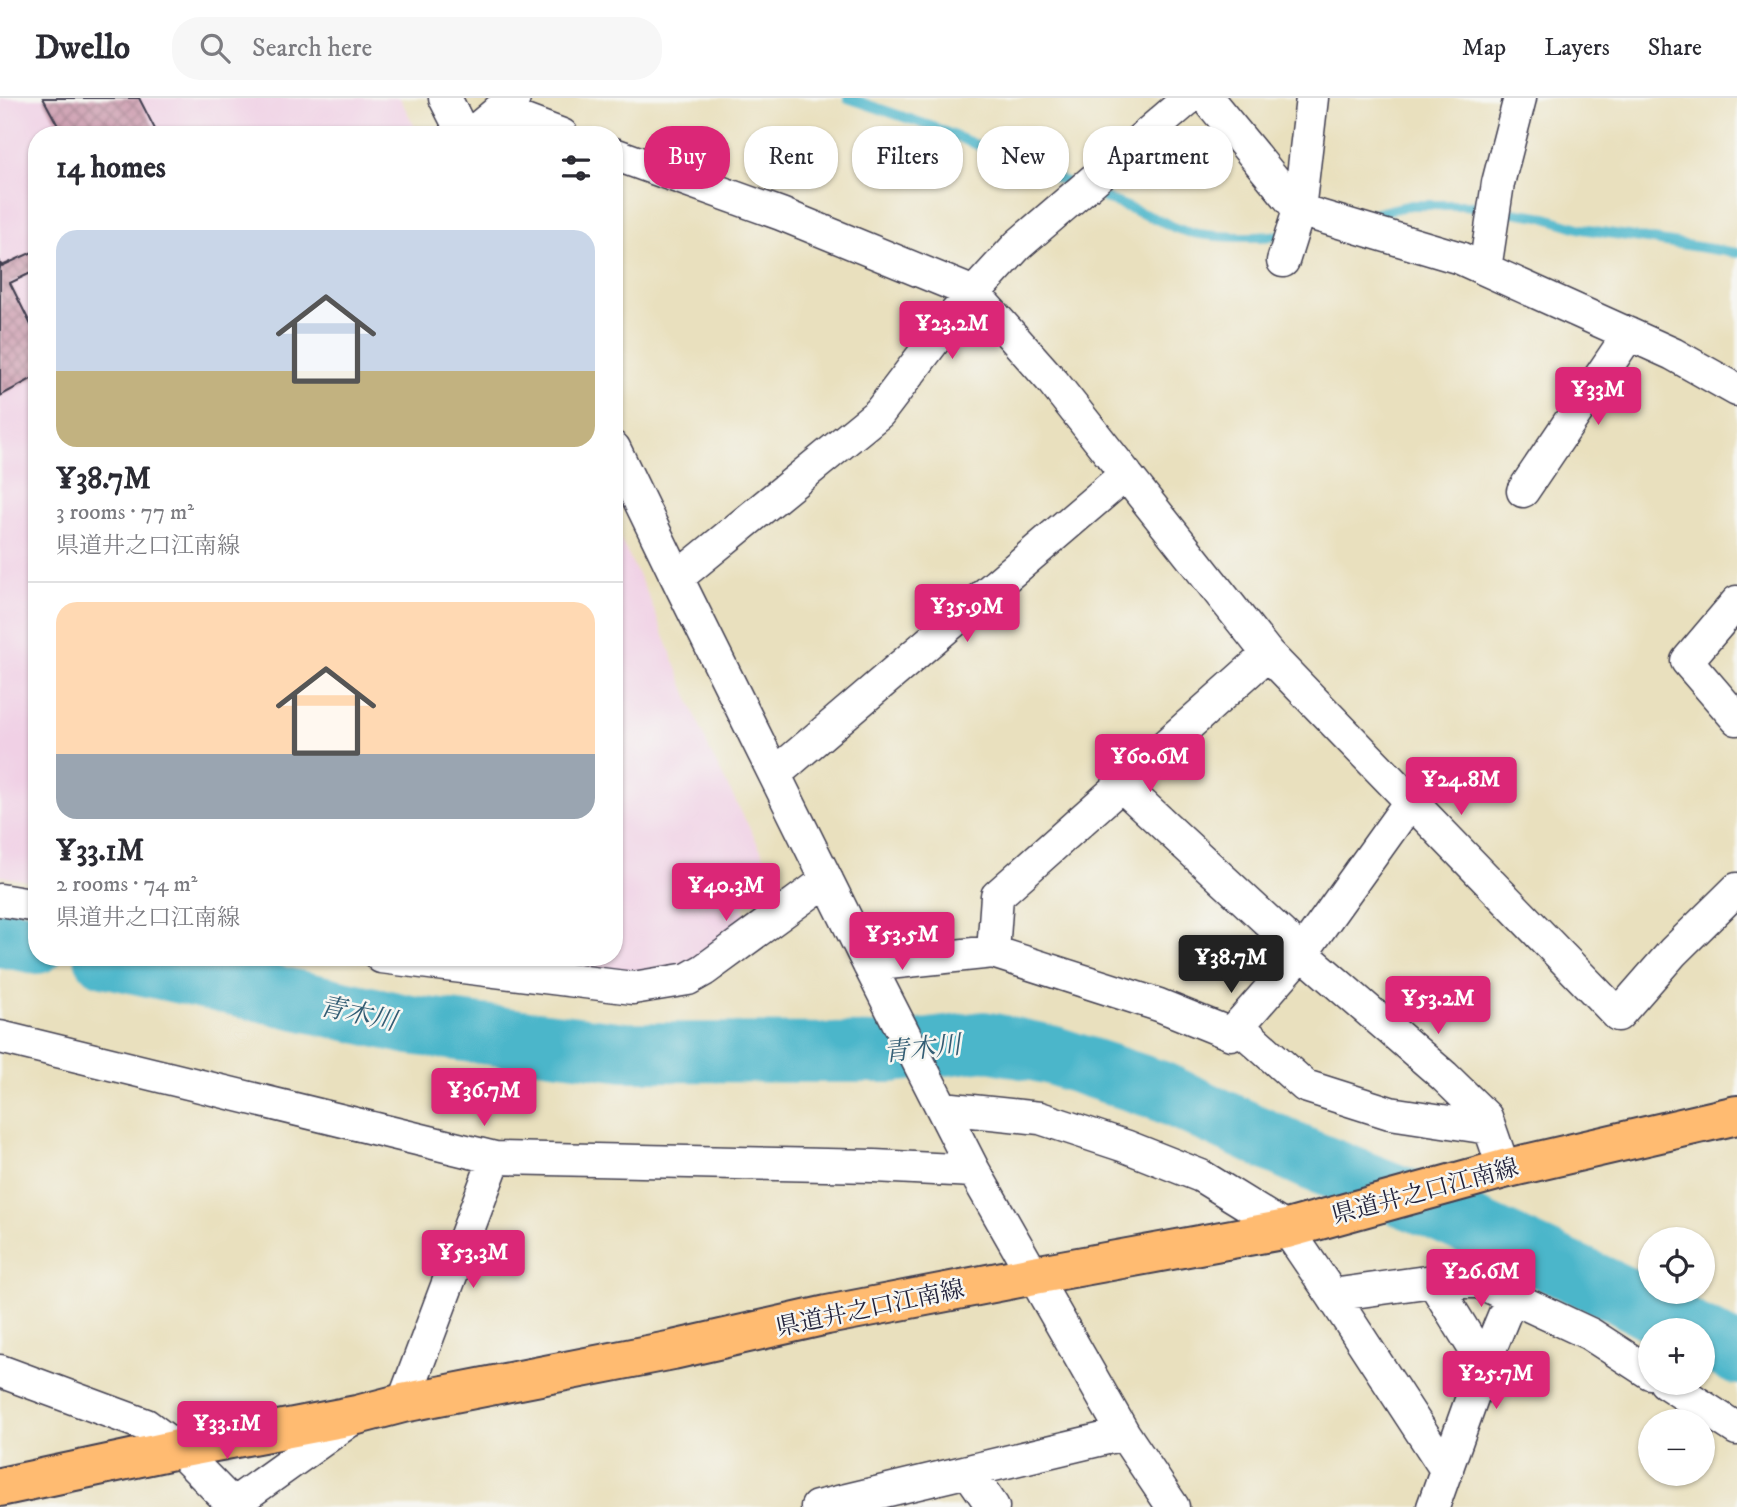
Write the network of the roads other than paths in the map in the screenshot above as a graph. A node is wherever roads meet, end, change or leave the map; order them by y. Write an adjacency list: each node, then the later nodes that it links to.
1 (445, 98): 7 (street)
2 (1189, 98): 14 (street)
3 (1206, 98): 11 (street)
4 (1312, 98): 11 (street)
5 (1520, 98): 13 (street)
6 (506, 105): 8 (street); 9 (street)
7 (459, 126)
8 (481, 126)
9 (545, 126)
10 (623, 157): 14 (street)
11 (1299, 210): 12 (street); 13 (street)
12 (1283, 261)
13 (1485, 269): 15 (street)
14 (974, 293): 18 (street); 20 (street)
15 (1629, 334): 16 (street); 19 (street)
16 (1737, 390)
17 (623, 467): 20 (street)
18 (1126, 474): 22 (street); 24 (street)
19 (1523, 491)
20 (677, 578): 24 (street)
21 (1737, 602): 23 (street)
22 (1268, 653): 25 (street); 26 (street)
23 (1737, 719)
24 (775, 774): 27 (street)
25 (1121, 785): 31 (street); 32 (street)
26 (1410, 802): 28 (street); 32 (street)
27 (827, 880): 33 (street); 34 (street)
28 (1737, 889)
29 (0, 900): 30 (street)
30 (28, 905)
31 (993, 952): 33 (street); 35 (street)
32 (1302, 953): 35 (street); 39 (street)
33 (869, 965): 37 (street)
34 (454, 966)
35 (1239, 1027): 39 (street)
36 (0, 1037): 40 (street)
37 (943, 1108): 42 (street); 43 (street)
38 (1735, 1117): 41 (main road, 県道井之口江南線)
39 (1489, 1128): 41 (street)
40 (495, 1157): 42 (street); 52 (street)
41 (1504, 1169): 43 (main road, 県道井之口江南線)
42 (974, 1171): 44 (street)
43 (1290, 1228): 44 (main road, 県道井之口江南線); 46 (street)
44 (1034, 1275): 52 (main road, 県道井之口江南線); 55 (street)
45 (1433, 1281): 46 (street); 47 (street); 48 (street)
46 (1332, 1295): 58 (street)
47 (1512, 1296): 48 (street); 49 (street)
48 (1484, 1364): 58 (street)
49 (1638, 1365)
50 (0, 1371): 56 (street)
51 (1685, 1395): 54 (street)
52 (402, 1403): 53 (main road, 県道井之口江南線)
53 (357, 1415): 56 (main road, 県道井之口江南線); 60 (street)
54 (1737, 1429)
55 (1124, 1434): 57 (street); 63 (street)
56 (178, 1449): 59 (main road, 県道井之口江南線); 60 (street)
57 (968, 1471): 61 (street); 62 (street)
58 (1447, 1471): 64 (street)
59 (0, 1488)
60 (232, 1506)
61 (817, 1507)
62 (993, 1507)
63 (1172, 1507)
64 (1433, 1507)

